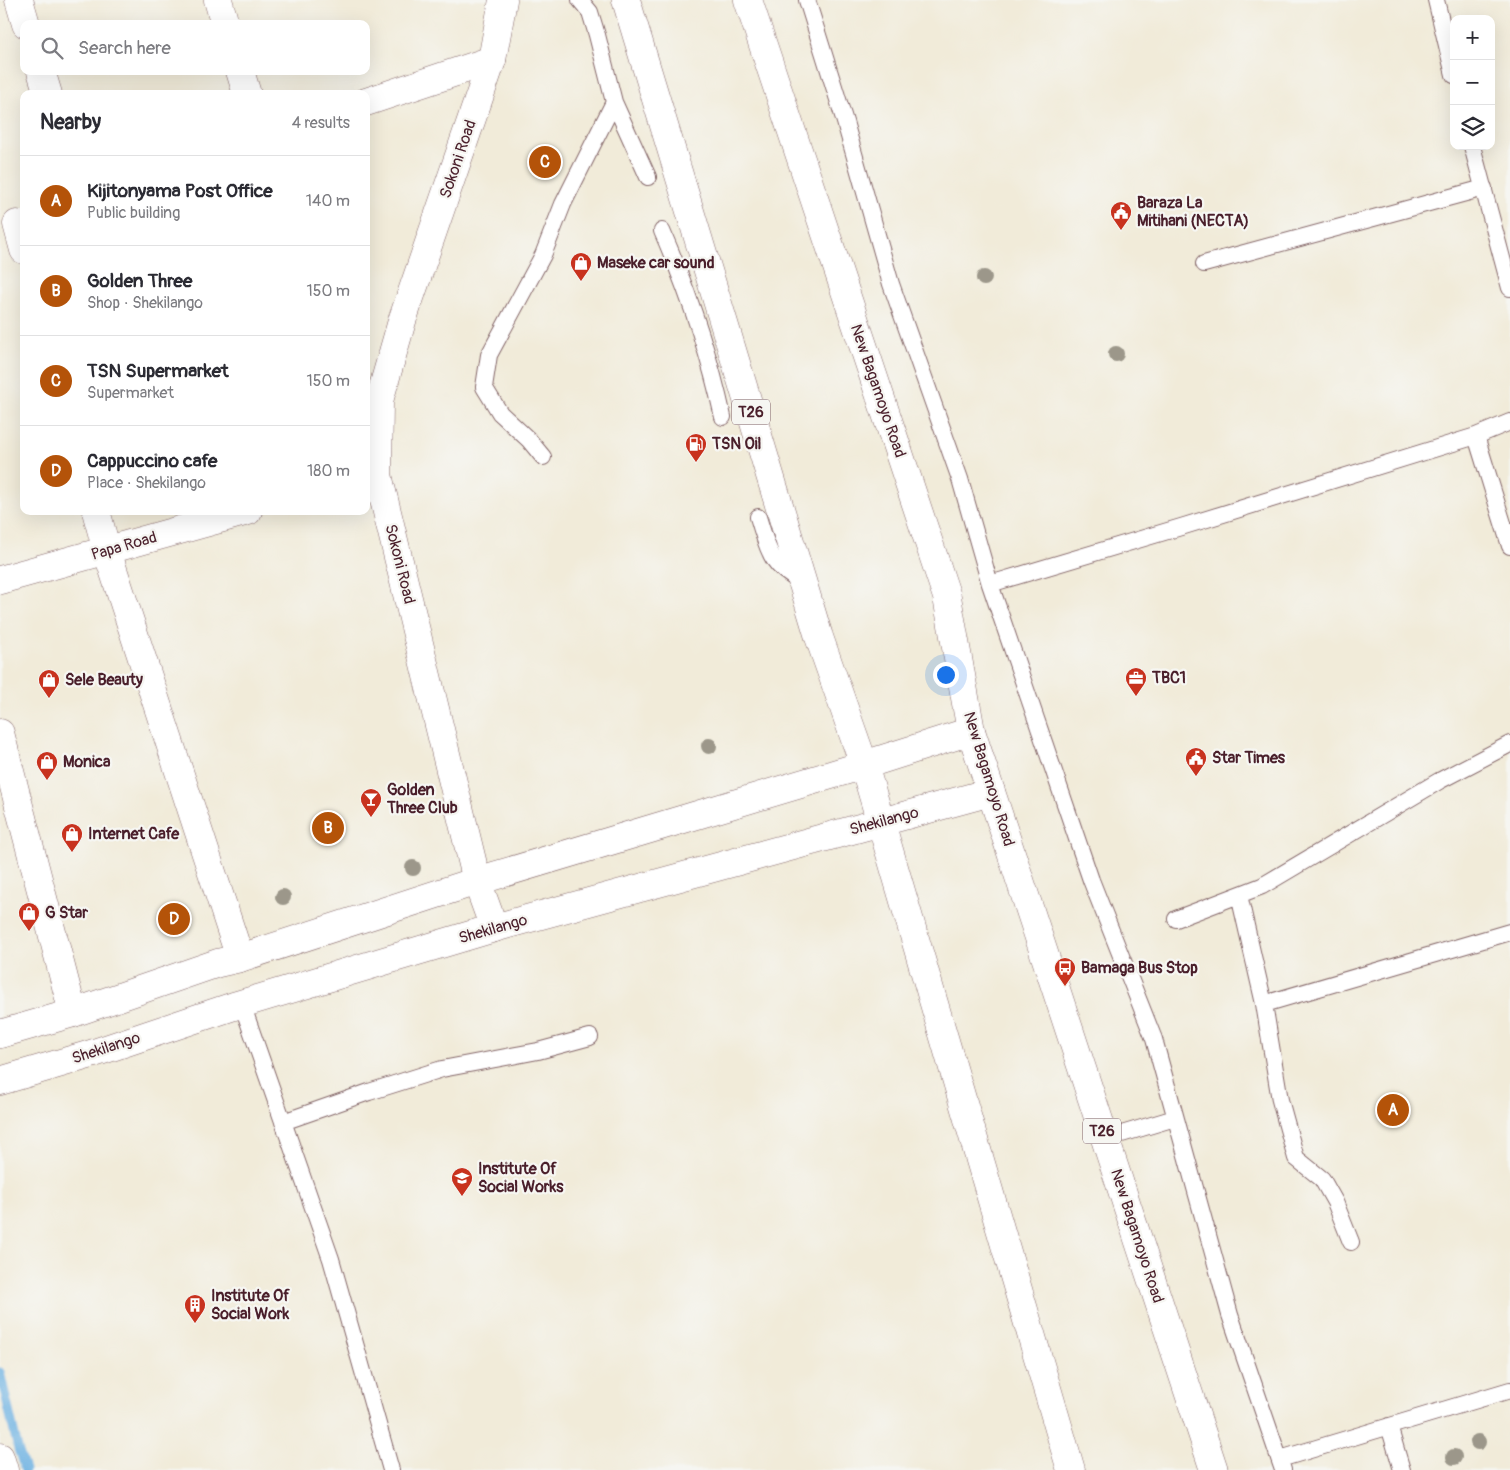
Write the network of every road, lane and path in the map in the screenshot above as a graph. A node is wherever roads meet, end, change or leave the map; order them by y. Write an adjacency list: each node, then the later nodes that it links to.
1 (19, 0): 9 (main road)
2 (218, 0): 10 (main road)
3 (503, 0): 11 (main road, Sokoni Road)
4 (580, 0): 18 (lane)
5 (626, 0): 38 (main road, T26)
6 (748, 0): 40 (main road, New Bagamoyo Road / T26)
7 (807, 0): 39 (lane)
8 (1436, 0): 12 (lane)
9 (25, 20)
10 (224, 20)
11 (492, 60): 17 (main road); 31 (main road, Sokoni Road)
12 (1450, 60)
13 (42, 75): 15 (main road)
14 (241, 75): 16 (main road)
15 (47, 90)
16 (245, 90)
17 (370, 101)
18 (614, 102): 20 (lane); 30 (lane)
19 (1473, 150): 21 (lane)
20 (648, 177)
21 (1484, 188): 25 (lane); 26 (lane)
22 (14, 225): 24 (main road)
23 (662, 231): 27 (lane)
24 (20, 240)
25 (1204, 264)
26 (1510, 288)
27 (722, 417)
28 (1510, 422): 29 (lane)
29 (1476, 436): 35 (lane); 39 (lane)
30 (543, 457)
31 (372, 476): 46 (main road, Sokoni Road)
32 (97, 515): 36 (main road)
33 (234, 515): 36 (main road, Papa Road)
34 (758, 517): 38 (lane)
35 (1510, 546)
36 (107, 551): 37 (main road, Papa Road); 51 (main road)
37 (0, 580)
38 (802, 582): 43 (main road, T26)
39 (990, 584): 58 (lane)
40 (971, 731): 43 (main road); 44 (main road, New Bagamoyo Road / T26)
41 (0, 733): 54 (main road)
42 (1510, 744): 47 (lane)
43 (864, 765): 45 (main road, T26); 46 (main road)
44 (991, 792): 45 (main road, Shekilango); 60 (main road, New Bagamoyo Road / T26)
45 (881, 822): 49 (main road, Shekilango); 68 (main road, T26)
46 (478, 881): 49 (main road, Sokoni Road); 51 (main road)
47 (1239, 894): 48 (lane); 53 (lane)
48 (1176, 919)
49 (494, 928): 52 (main road, Shekilango)
50 (1510, 932): 53 (lane)
51 (240, 958): 54 (main road)
52 (242, 1004): 57 (main road, Shekilango); 59 (lane)
53 (1264, 1004): 61 (lane)
54 (73, 1013): 55 (main road)
55 (0, 1034)
56 (590, 1037): 59 (lane)
57 (0, 1081)
58 (1175, 1118): 60 (lane); 65 (lane)
59 (283, 1122): 67 (lane)
60 (1105, 1140): 69 (main road, New Bagamoyo Road / T26)
61 (1351, 1242)
62 (1510, 1390): 63 (lane)
63 (1389, 1426): 65 (lane); 70 (lane)
64 (0, 1457): 66 (main road)
65 (1282, 1465)
66 (4, 1470)
67 (391, 1470)
68 (1071, 1470)
69 (1214, 1470)
70 (1402, 1470)

